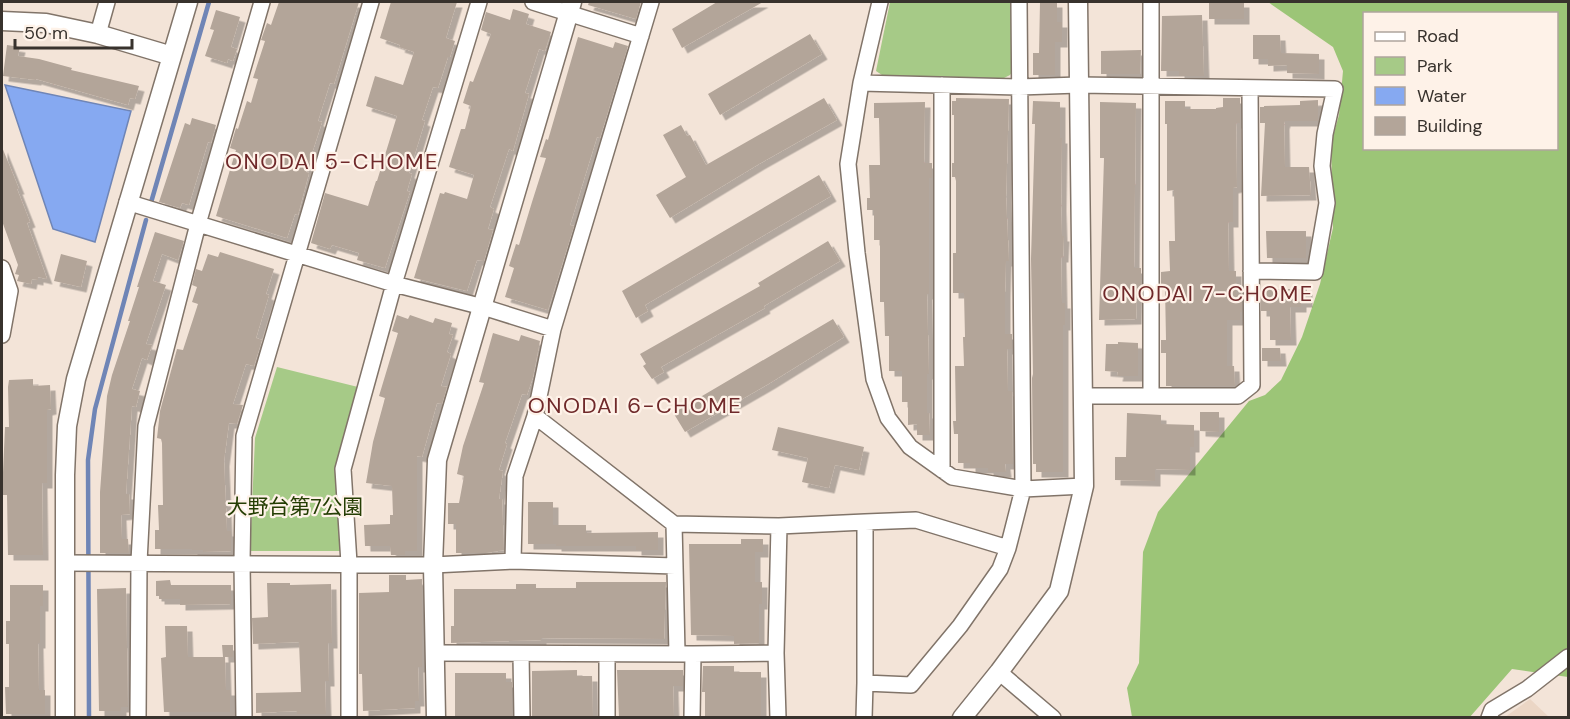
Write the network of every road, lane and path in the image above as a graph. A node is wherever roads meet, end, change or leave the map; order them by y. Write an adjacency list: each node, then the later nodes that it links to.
1 (107, 2): 14 (street)
2 (188, 2): 16 (street)
3 (262, 2): 24 (street)
4 (371, 2): 25 (street)
5 (479, 2): 28 (street)
6 (533, 2): 12 (street)
7 (651, 2): 15 (street)
8 (880, 2): 17 (street)
9 (1019, 2): 20 (street)
10 (1078, 2): 19 (street)
11 (1150, 2): 21 (street)
12 (571, 7): 15 (street); 30 (street)
13 (2, 21): 14 (street)
14 (98, 34): 16 (street)
15 (641, 36): 31 (street)
16 (172, 56): 23 (street)
17 (861, 83): 18 (street); 36 (street)
18 (942, 85): 20 (street); 36 (street)
19 (1079, 85): 20 (street); 21 (street); 33 (street)
20 (1019, 87): 38 (street)
21 (1150, 87): 22 (street); 34 (street)
22 (1250, 88): 27 (street); 27 (street)
23 (127, 202): 24 (street); 46 (street)
24 (198, 224): 25 (street); 44 (street)
25 (299, 254): 28 (street); 45 (street)
26 (2, 268): 29 (street)
27 (1251, 271): 34 (street)
28 (394, 284): 30 (street); 47 (street)
29 (6, 291): 32 (street)
30 (483, 307): 31 (street); 48 (street)
31 (553, 329): 35 (street)
32 (2, 335)
33 (1083, 396): 34 (street); 37 (street)
34 (1150, 396)
35 (535, 416): 40 (street); 43 (street)
36 (942, 470): 38 (street)
37 (1083, 486): 38 (street); 57 (street)
38 (1023, 489): 42 (street)
39 (865, 522): 41 (street); 42 (street); 58 (street)
40 (674, 524): 41 (street); 49 (street)
41 (779, 526): 52 (street)
42 (1008, 548): 58 (street)
43 (513, 561): 48 (street); 49 (street)
44 (139, 562): 45 (street); 46 (street); 61 (street)
45 (242, 562): 47 (street); 62 (street)
46 (80, 563): 60 (street)
47 (349, 563): 48 (street); 63 (street)
48 (433, 565): 50 (street)
49 (675, 566): 51 (street)
50 (435, 653): 53 (street); 64 (street)
51 (677, 653): 54 (street); 55 (street)
52 (776, 653): 55 (street); 59 (street)
53 (521, 654): 54 (street); 65 (street)
54 (607, 654): 66 (street)
55 (693, 654): 67 (street)
56 (1569, 657): 71 (street)
57 (999, 672): 69 (street); 70 (street)
58 (865, 683): 68 (street)
59 (782, 716)
60 (65, 717)
61 (138, 717)
62 (244, 717)
63 (348, 717)
64 (436, 717)
65 (522, 717)
66 (607, 717)
67 (692, 717)
68 (864, 717)
69 (962, 717)
70 (1050, 717)
71 (1489, 717)

